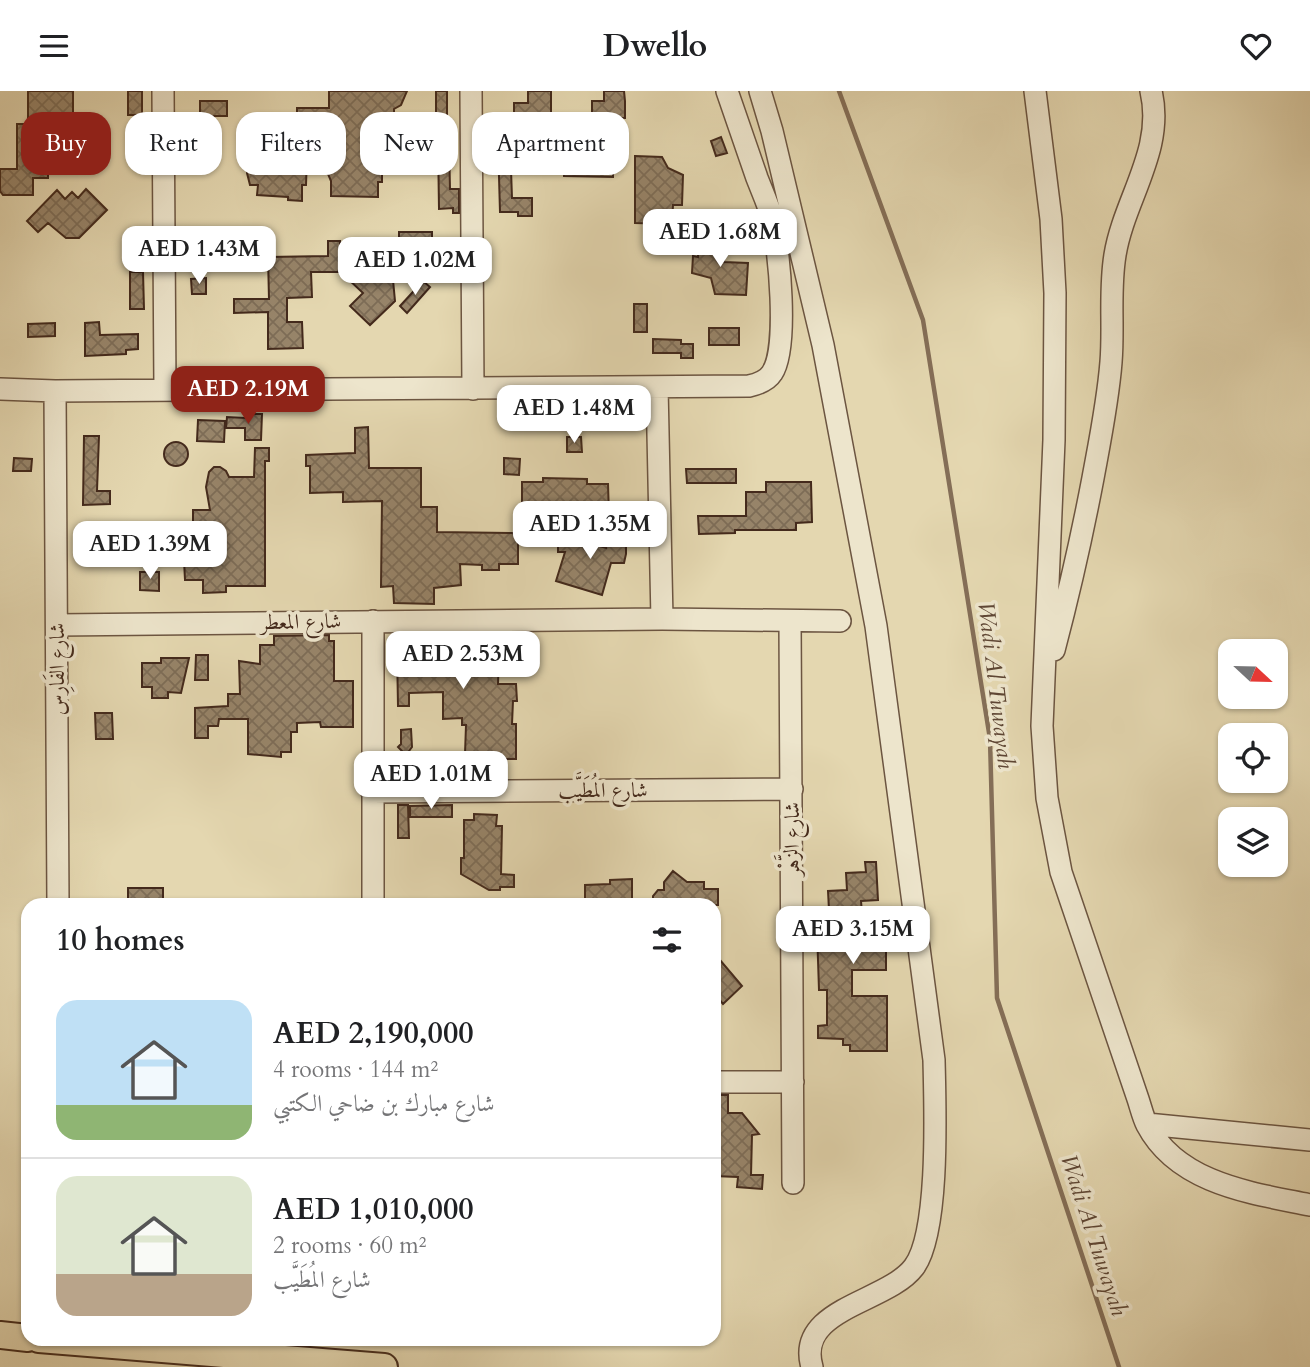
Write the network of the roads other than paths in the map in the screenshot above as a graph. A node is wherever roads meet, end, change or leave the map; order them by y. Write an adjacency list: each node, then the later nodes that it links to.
1 (163, 91): 10 (street)
2 (471, 91): 9 (street)
3 (727, 91): 7 (street)
4 (760, 91): 35 (street)
5 (1035, 91): 17 (street)
6 (1151, 91): 17 (street)
7 (657, 387): 9 (street); 12 (street)
8 (0, 389): 11 (street)
9 (473, 389): 10 (street)
10 (165, 390): 11 (street)
11 (55, 391): 16 (street, شارع الفَارِس)
12 (662, 619): 13 (street, شارع المعطر); 14 (street, شارع المعطر)
13 (373, 621): 16 (street, شارع المعطر); 19 (street)
14 (790, 621): 15 (street, شارع المعطر); 18 (street, شارع الزَّهْر)
15 (840, 621)
16 (57, 625): 20 (street, شارع الفَارِس)
17 (1044, 689): 24 (street)
18 (792, 789): 19 (street, شارع المُطَيَّب); 23 (street, شارع الزَّهْر)
19 (372, 792): 21 (street)
20 (58, 898)
21 (373, 898)
22 (721, 1082): 23 (street)
23 (793, 1082): 26 (street, شارع الزَّهْر)
24 (1147, 1124): 25 (street); 27 (street)
25 (1310, 1140)
26 (793, 1183)
27 (1310, 1205)
28 (21, 1326): 29 (street)
29 (0, 1333): 30 (main road)
30 (21, 1337)
31 (121, 1346): 33 (main road)
32 (136, 1346): 33 (street)
33 (144, 1348): 34 (main road)
34 (384, 1367)
35 (812, 1367)

